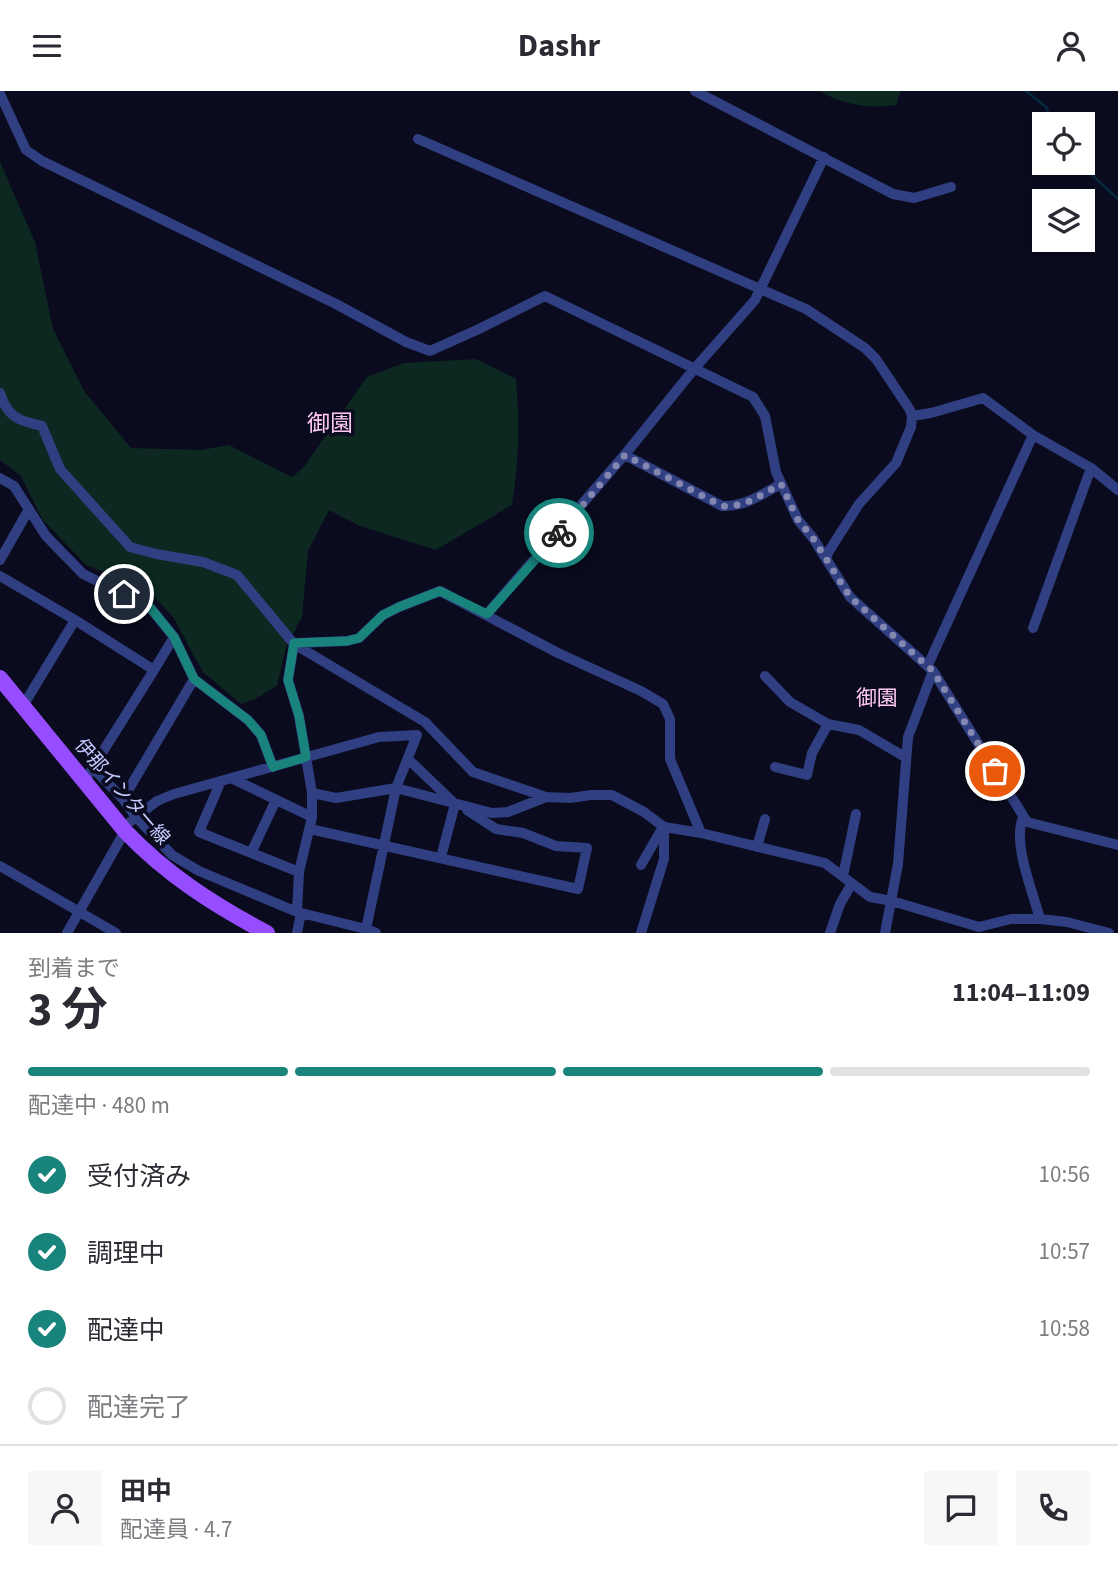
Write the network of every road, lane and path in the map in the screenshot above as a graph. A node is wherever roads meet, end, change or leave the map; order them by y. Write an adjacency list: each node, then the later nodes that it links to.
1 (695, 91): 4 (street)
2 (0, 94): 7 (street)
3 (418, 139): 6 (street)
4 (824, 157): 5 (street); 6 (street)
5 (951, 187)
6 (761, 290): 7 (street); 9 (street)
7 (694, 369): 11 (street); 14 (street)
8 (0, 393): 24 (street)
9 (912, 416): 10 (street); 17 (street)
10 (1032, 435): 12 (street); 25 (street)
11 (625, 455): 14 (street); 20 (street)
12 (1091, 468): 15 (street); 22 (street)
13 (0, 478): 16 (street)
14 (781, 484): 17 (street)
15 (1118, 490)
16 (29, 509): 18 (street); 23 (street)
17 (826, 558): 25 (street)
18 (0, 560)
19 (0, 576): 21 (street)
20 (487, 614): 24 (street); 56 (street)
21 (75, 620): 26 (street); 30 (street)
22 (1033, 628)
23 (174, 637): 26 (street); 29 (street)
24 (294, 643): 31 (street); 34 (street)
25 (930, 668): 35 (street); 51 (street)
26 (154, 670): 39 (street)
27 (765, 677): 32 (street)
28 (0, 678): 30 (main road, 伊那インター線)
29 (194, 679): 37 (street); 45 (street)
30 (23, 706): 39 (main road, 伊那インター線)
31 (425, 722): 33 (street); 44 (street)
32 (828, 724): 35 (street); 38 (street)
33 (417, 735): 34 (street); 36 (street)
34 (306, 757): 37 (street); 43 (street)
35 (905, 757): 67 (street)
36 (408, 759): 42 (street); 47 (street)
37 (273, 767): 40 (street)
38 (775, 767)
39 (90, 774): 45 (street); 55 (main road, 伊那インター線)
40 (233, 779): 41 (street); 46 (street)
41 (221, 781): 49 (street); 60 (street)
42 (396, 788): 43 (street); 47 (street); 57 (street)
43 (312, 793): 50 (street)
44 (546, 797): 47 (street); 53 (street)
45 (123, 799): 49 (street)
46 (276, 800): 50 (street); 60 (street)
47 (458, 805): 61 (street); 61 (street)
48 (856, 814): 65 (street)
49 (135, 817): 55 (street); 69 (street)
50 (312, 817): 54 (street)
51 (1023, 818): 58 (street); 70 (street)
52 (765, 819): 59 (street)
53 (664, 827): 56 (street); 62 (street); 76 (street)
54 (310, 829): 57 (street); 64 (street)
55 (124, 830): 68 (street); 74 (main road, 伊那インター線)
56 (701, 833): 59 (street)
57 (383, 844): 61 (street); 71 (street)
58 (1118, 845)
59 (757, 847): 65 (street)
60 (251, 853): 64 (street)
61 (441, 857)
62 (641, 865)
63 (0, 866): 68 (street)
64 (299, 873): 69 (street)
65 (843, 876): 66 (street)
66 (852, 885): 67 (street); 77 (street)
67 (892, 901): 70 (street); 78 (street)
68 (80, 912): 72 (street); 73 (street)
69 (299, 912): 71 (street); 75 (street)
70 (1040, 919): 79 (street)
71 (371, 931)
72 (67, 933)
73 (116, 933)
74 (267, 933)
75 (297, 933)
76 (641, 933)
77 (830, 933)
78 (885, 933)
79 (1109, 933)

